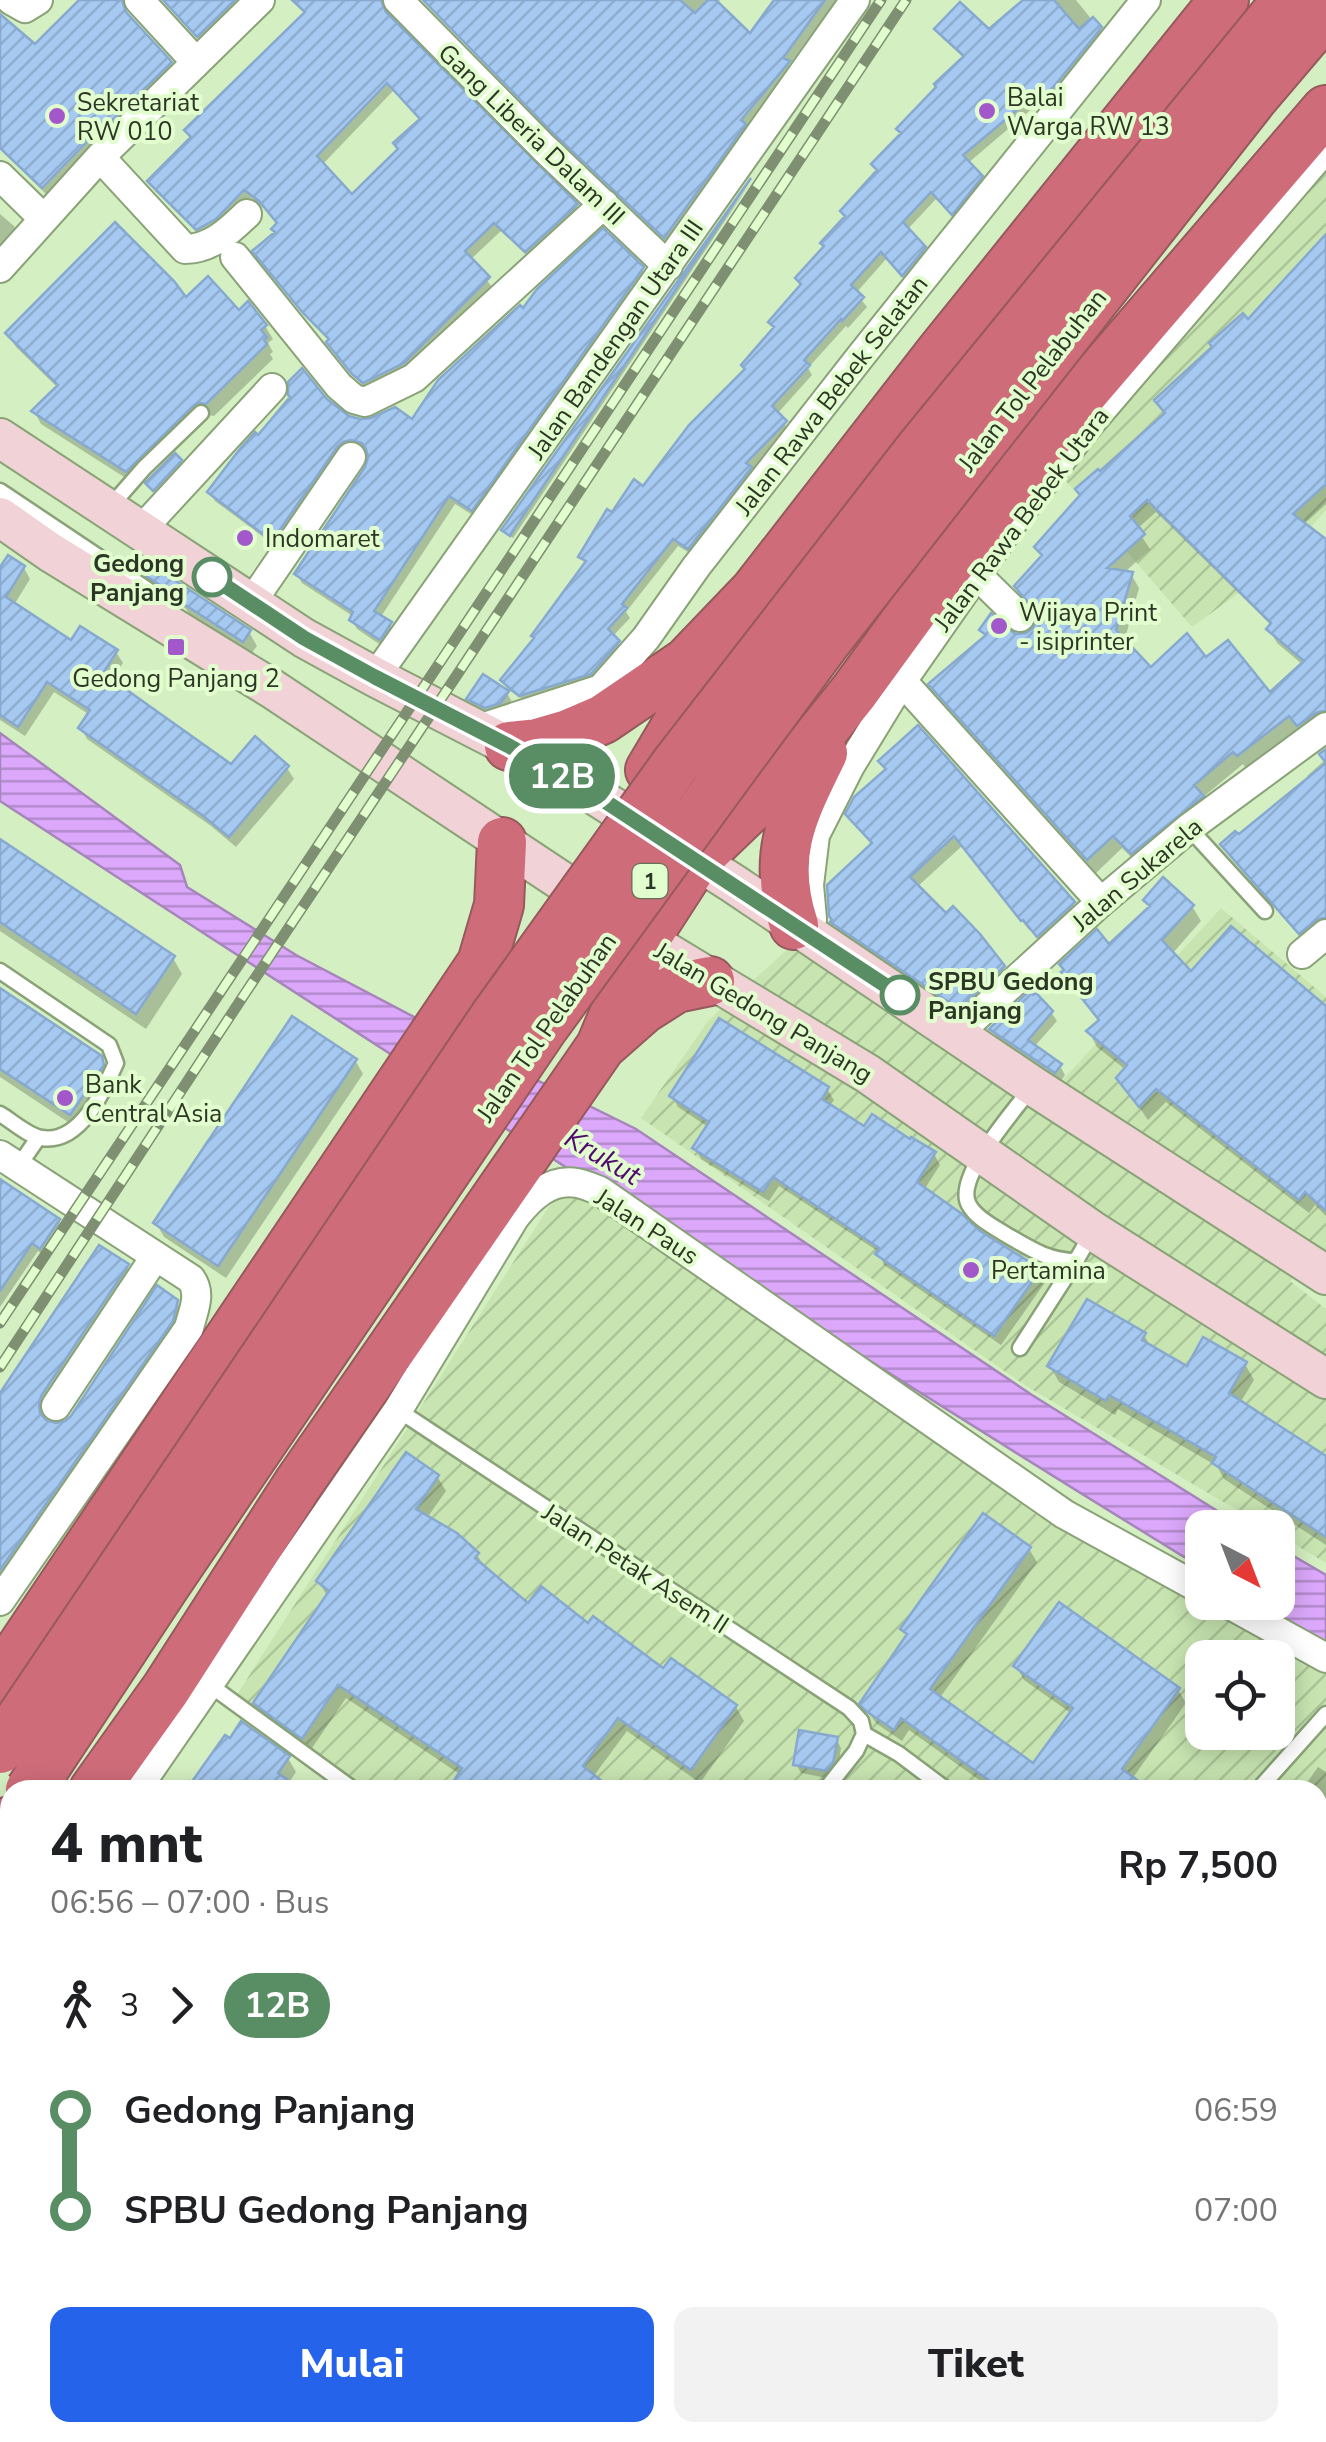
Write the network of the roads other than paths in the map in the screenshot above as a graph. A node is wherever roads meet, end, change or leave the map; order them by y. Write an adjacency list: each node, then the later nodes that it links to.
1 (12, 0): 2 (street)
2 (38, 0)
3 (138, 0): 11 (street)
4 (260, 0): 11 (street)
5 (398, 0): 16 (street, Gang Liberia Dalam III)
6 (855, 0): 20 (street, Jalan Bandengan Utara III)
7 (1146, 0): 39 (street, Jalan Rawa Bebek Selatan)
8 (1224, 0): 31 (highway)
9 (1287, 0): 76 (highway, Jalan Tol Pelabuhan / 1, bridge)
10 (1326, 12): 77 (highway, Jalan Tol Pelabuhan / 1, bridge)
11 (196, 62): 14 (street)
12 (1326, 110): 37 (highway)
13 (1326, 148): 30 (street, Jalan Rawa Bebek Utara)
14 (100, 157): 17 (street); 18 (street)
15 (0, 176): 18 (street)
16 (604, 204): 19 (street); 20 (street, Gang Liberia Dalam III)
17 (247, 214)
18 (44, 219): 21 (street)
19 (236, 257)
20 (668, 266): 35 (street, Jalan Bandengan Utara III)
21 (0, 268)
22 (272, 388): 29 (street)
23 (201, 412): 27 (lane)
24 (0, 438): 27 (main road)
25 (351, 457): 32 (street)
26 (0, 490): 33 (lane)
27 (109, 508): 29 (main road)
28 (0, 517): 42 (main road, Jalan Gedong Panjang)
29 (141, 530): 32 (main road)
30 (976, 574): 34 (street); 36 (street, Jalan Rawa Bebek Utara)
31 (755, 591): 39 (highway); 40 (highway)
32 (251, 603): 35 (main road)
33 (183, 614)
34 (1020, 617)
35 (375, 677): 39 (main road)
36 (902, 681): 45 (street); 47 (street, Jalan Rawa Bebek Utara)
37 (854, 692): 43 (highway); 47 (highway)
38 (1326, 727): 41 (street, Jalan Sukarela)
39 (492, 738): 40 (main road)
40 (621, 812): 43 (main road); 44 (highway)
41 (1189, 828): 45 (street, Jalan Sukarela); 46 (lane)
42 (502, 842): 44 (main road, Jalan Gedong Panjang); 52 (highway)
43 (696, 860): 47 (main road); 49 (highway)
44 (566, 884): 49 (main road, Jalan Gedong Panjang); 52 (highway)
45 (1101, 902): 54 (street, Jalan Sukarela)
46 (1265, 910)
47 (804, 931): 54 (main road)
48 (1326, 934): 50 (street)
49 (644, 939): 53 (main road, Jalan Gedong Panjang); 55 (highway)
50 (1302, 954)
51 (0, 970): 58 (lane)
52 (477, 970): 72 (highway)
53 (710, 980): 55 (highway); 59 (main road, Jalan Gedong Panjang)
54 (958, 1034): 56 (main road)
55 (596, 1053): 78 (highway)
56 (1033, 1086): 59 (lane); 63 (main road)
57 (0, 1114): 58 (lane)
58 (38, 1138): 60 (lane)
59 (982, 1153): 61 (main road, Jalan Gedong Panjang); 61 (lane)
60 (9, 1161): 62 (street)
61 (1085, 1246): 64 (lane); 65 (main road, Jalan Gedong Panjang)
62 (155, 1257): 66 (street); 69 (street)
63 (1326, 1274)
64 (1020, 1348)
65 (1323, 1372)
66 (56, 1406)
67 (398, 1410): 68 (street, Jalan Paus); 73 (street, Jalan Paus); 75 (lane, Jalan Petak Asem II)
68 (1185, 1581)
69 (0, 1601)
70 (1257, 1620): 71 (street)
71 (1326, 1658)
72 (0, 1679)
73 (210, 1684): 79 (street, Jalan Paus); 80 (lane)
74 (1326, 1714): 83 (lane)
75 (864, 1734): 81 (lane); 82 (lane, Jalan Petak Asem II)
76 (0, 1749)
77 (37, 1780)
78 (101, 1780)
79 (143, 1780)
80 (340, 1780)
81 (832, 1780)
82 (933, 1780)
83 (1267, 1780)

